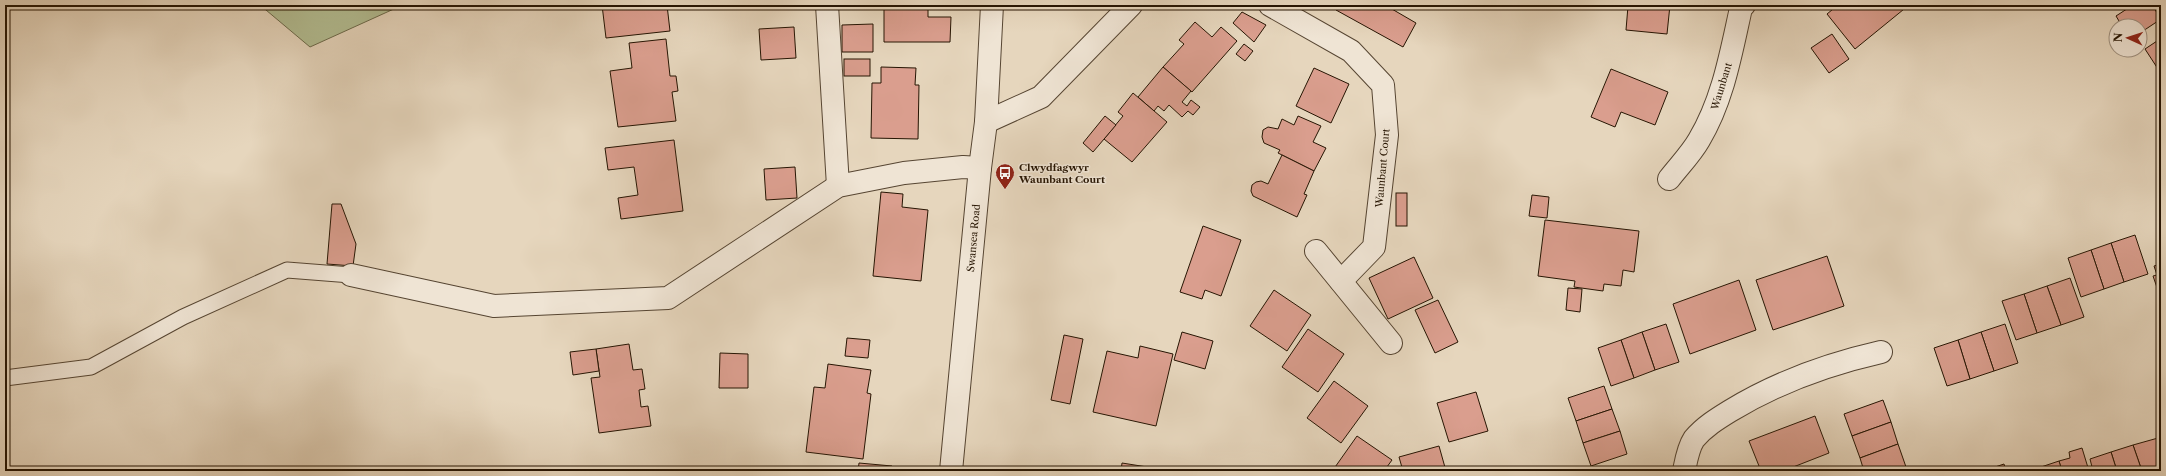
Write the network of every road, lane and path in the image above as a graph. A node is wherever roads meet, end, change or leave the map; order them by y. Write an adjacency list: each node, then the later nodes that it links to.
1 (828, 5): 9 (street)
2 (992, 5): 6 (street, Swansea Road)
3 (1131, 5): 6 (street)
4 (1270, 5): 12 (street, Waunbant Court)
5 (1744, 5): 8 (street, Waunbant)
6 (986, 122): 7 (street, Swansea Road)
7 (980, 168): 9 (street); 16 (street, Swansea Road)
8 (1669, 179)
9 (838, 186): 11 (street)
10 (1316, 251): 12 (street)
11 (351, 275): 15 (lane)
12 (1341, 282): 13 (street)
13 (1391, 343)
14 (1881, 352): 17 (street)
15 (5, 378)
16 (951, 471)
17 (1684, 471)

